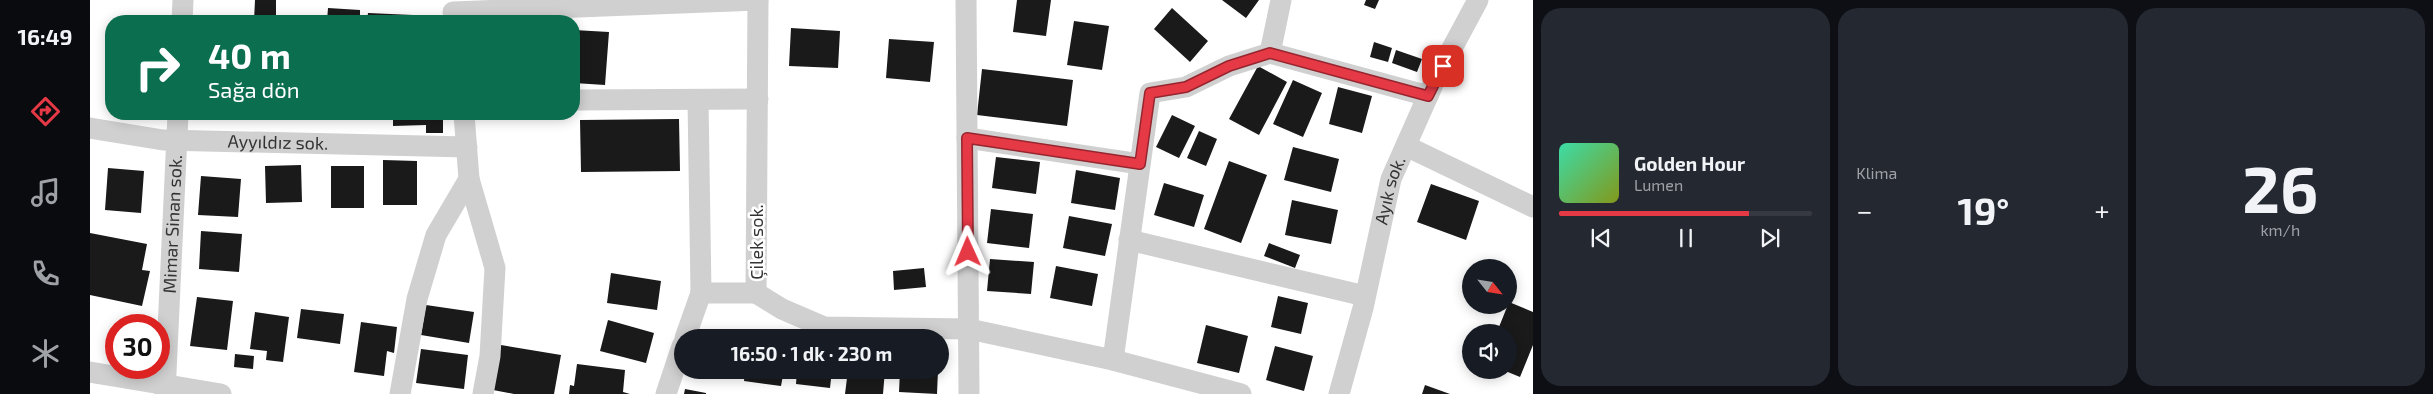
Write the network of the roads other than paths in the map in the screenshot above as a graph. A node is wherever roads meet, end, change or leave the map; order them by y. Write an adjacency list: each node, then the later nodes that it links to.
1 (183, 0): 7 (street)
2 (758, 0): 6 (street); 10 (street, Çilek sok.)
3 (966, 0): 16 (street)
4 (1281, 0): 8 (street)
5 (1478, 0): 9 (street, Ayık sok.)
6 (453, 11)
7 (182, 15)
8 (1270, 53): 9 (street); 20 (street)
9 (1428, 96): 18 (street, Ayık sok.)
10 (758, 99): 12 (street); 24 (street, Çilek sok.)
11 (580, 100): 12 (street)
12 (698, 100): 25 (street)
13 (178, 120): 17 (street, Mimar Sinan sok.)
14 (465, 120): 19 (street)
15 (90, 128): 17 (street, Ayyıldız sok.)
16 (967, 138): 20 (street); 28 (street)
17 (177, 140): 19 (street, Ayyıldız sok.); 32 (street, Mimar Sinan sok.)
18 (1406, 146): 22 (street); 26 (street, Ayık sok.)
19 (467, 147): 21 (street)
20 (1140, 164): 23 (street)
21 (469, 179): 34 (street); 35 (street)
22 (1533, 206)
23 (1129, 240): 26 (street); 29 (street)
24 (756, 293): 25 (street); 28 (street, Çilek sok.)
25 (701, 294): 27 (street)
26 (1365, 296): 39 (street, Ayık sok.)
27 (688, 329)
28 (969, 329): 29 (street, Çilek sok.); 37 (street)
29 (1113, 360): 38 (street, Çilek sok.)
30 (674, 370): 36 (street)
31 (90, 372): 32 (street)
32 (166, 390): 33 (street)
33 (222, 394)
34 (400, 394)
35 (483, 394)
36 (666, 394)
37 (969, 394)
38 (1241, 394)
39 (1339, 394)

